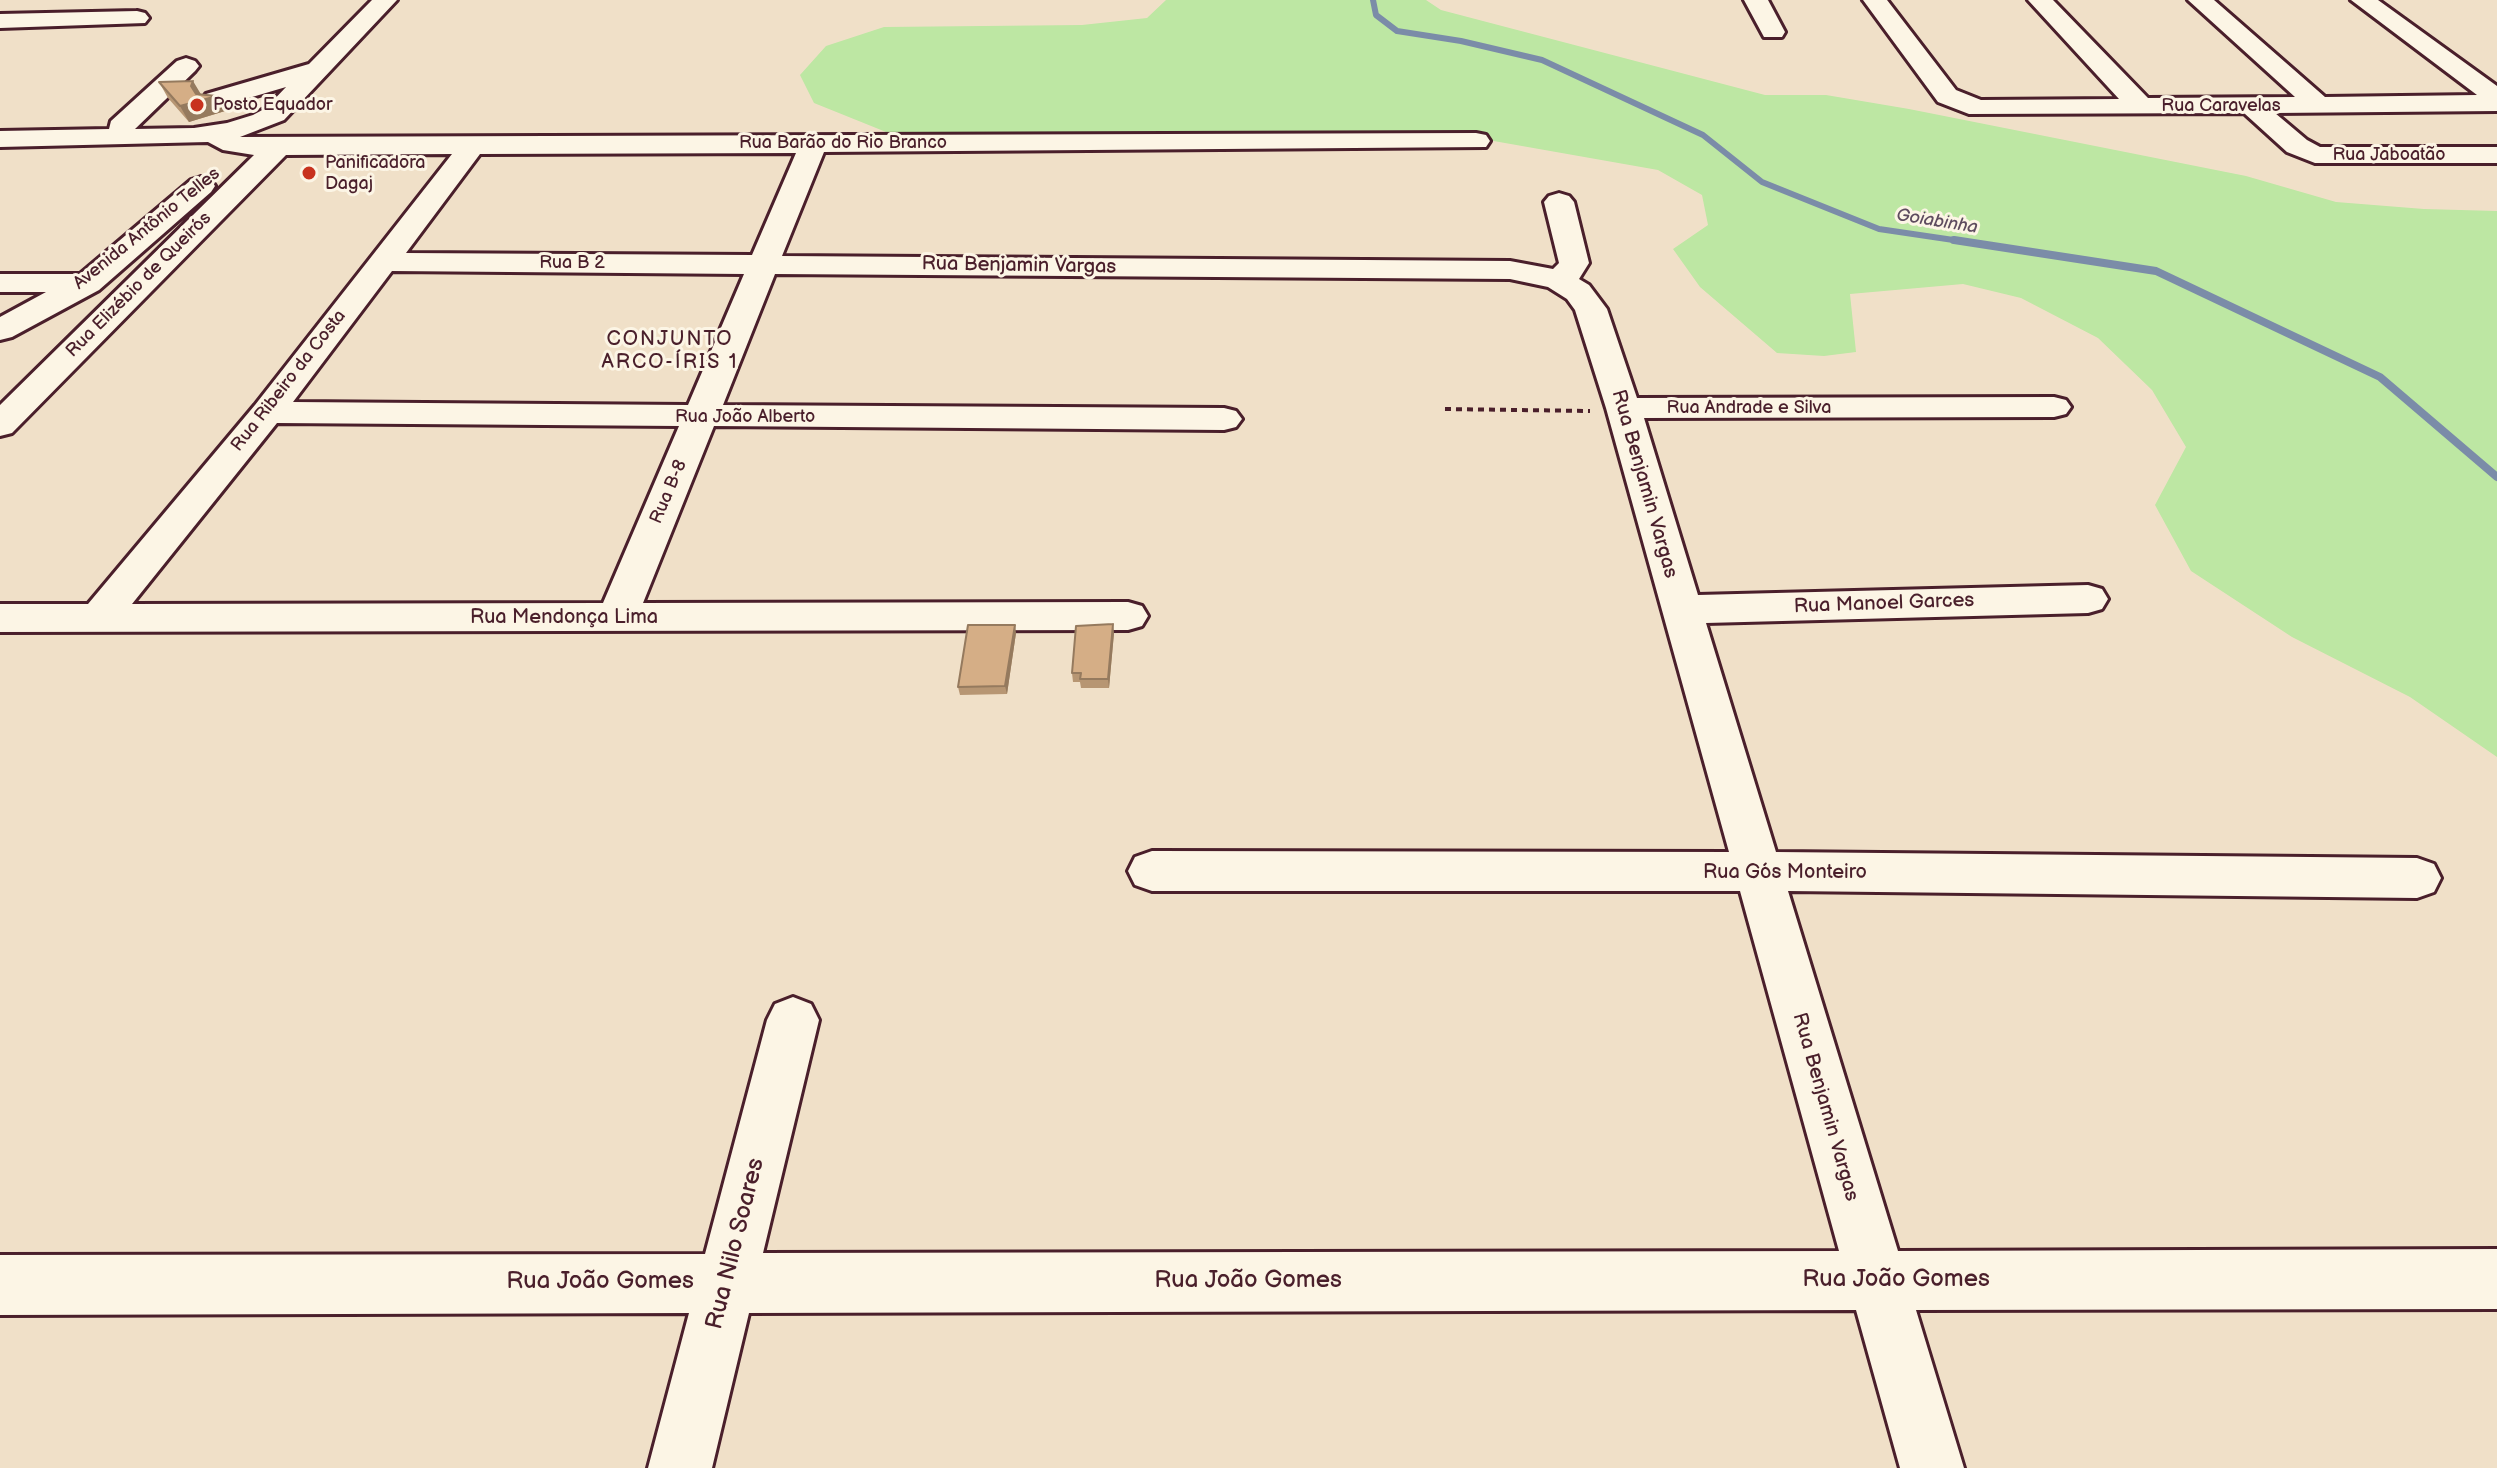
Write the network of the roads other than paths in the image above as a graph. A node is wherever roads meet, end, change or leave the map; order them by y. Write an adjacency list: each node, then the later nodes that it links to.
1 (385, 0): 11 (street)
2 (1756, 0): 9 (street)
3 (1875, 0): 18 (street, Rua Caravelas)
4 (2040, 0): 18 (street)
5 (2200, 0): 16 (street)
6 (2363, 0): 15 (street)
7 (137, 18): 8 (street)
8 (0, 21)
9 (1773, 32)
10 (186, 66): 13 (street)
11 (319, 70): 12 (street); 22 (street, Avenida Antônio Telles)
12 (267, 83): 13 (street); 14 (street)
13 (164, 86): 20 (street)
14 (215, 100)
15 (2497, 100): 16 (street, Rua Caravelas)
16 (2319, 105): 17 (street, Rua Caravelas)
17 (2251, 106): 18 (street, Rua Caravelas); 26 (street, Rua Jaboatão)
18 (2141, 107)
19 (179, 111): 20 (street)
20 (115, 133): 21 (street, Rua Barão do Rio Branco); 22 (street, Rua Barão do Rio Branco)
21 (0, 139)
22 (259, 140): 25 (street, Rua Barão do Rio Branco); 32 (street, Avenida Antônio Telles); 39 (street, Rua Elizébio de Queirós)
23 (1476, 141): 24 (street, Rua Barão do Rio Branco)
24 (814, 143): 25 (street, Rua Barão do Rio Branco); 29 (street, Rua B-8)
25 (474, 144): 28 (street, Rua Ribeiro da Costa)
26 (2497, 155)
27 (1559, 202): 30 (street)
28 (381, 262): 29 (street, Rua B 2); 36 (street, Rua Ribeiro da Costa)
29 (762, 264): 30 (street, Rua Benjamin Vargas); 37 (street, Rua B-8)
30 (1558, 280): 35 (street, Rua Benjamin Vargas)
31 (0, 283): 32 (street)
32 (88, 283): 33 (street, Avenida Antônio Telles)
33 (0, 330)
34 (2054, 407): 35 (street, Rua Andrade e Silva)
35 (1623, 408): 41 (street, Rua Benjamin Vargas)
36 (267, 412): 37 (street, Rua João Alberto); 42 (street, Rua Ribeiro da Costa)
37 (700, 417): 38 (street, Rua João Alberto); 45 (street, Rua B-8)
38 (1224, 419)
39 (0, 425)
40 (2088, 599): 41 (street, Rua Manoel Garces)
41 (1681, 610): 47 (street, Rua Benjamin Vargas)
42 (100, 616): 44 (street, Rua Mendonça Lima); 45 (street, Rua Mendonça Lima)
43 (1128, 616): 45 (street, Rua Mendonça Lima)
44 (0, 618)
45 (616, 619)
46 (1152, 871): 47 (street, Rua Gós Monteiro)
47 (1757, 873): 48 (street, Rua Gós Monteiro); 51 (street, Rua Benjamin Vargas)
48 (2417, 878)
49 (793, 1020): 52 (street, Rua Nilo Soares)
50 (2497, 1279): 51 (street, Rua João Gomes)
51 (1876, 1280): 52 (street, Rua João Gomes); 55 (street, Rua Benjamin Vargas)
52 (726, 1282): 53 (street, Rua João Gomes); 54 (street, Rua Nilo Soares)
53 (0, 1285)
54 (680, 1468)
55 (1932, 1468)

